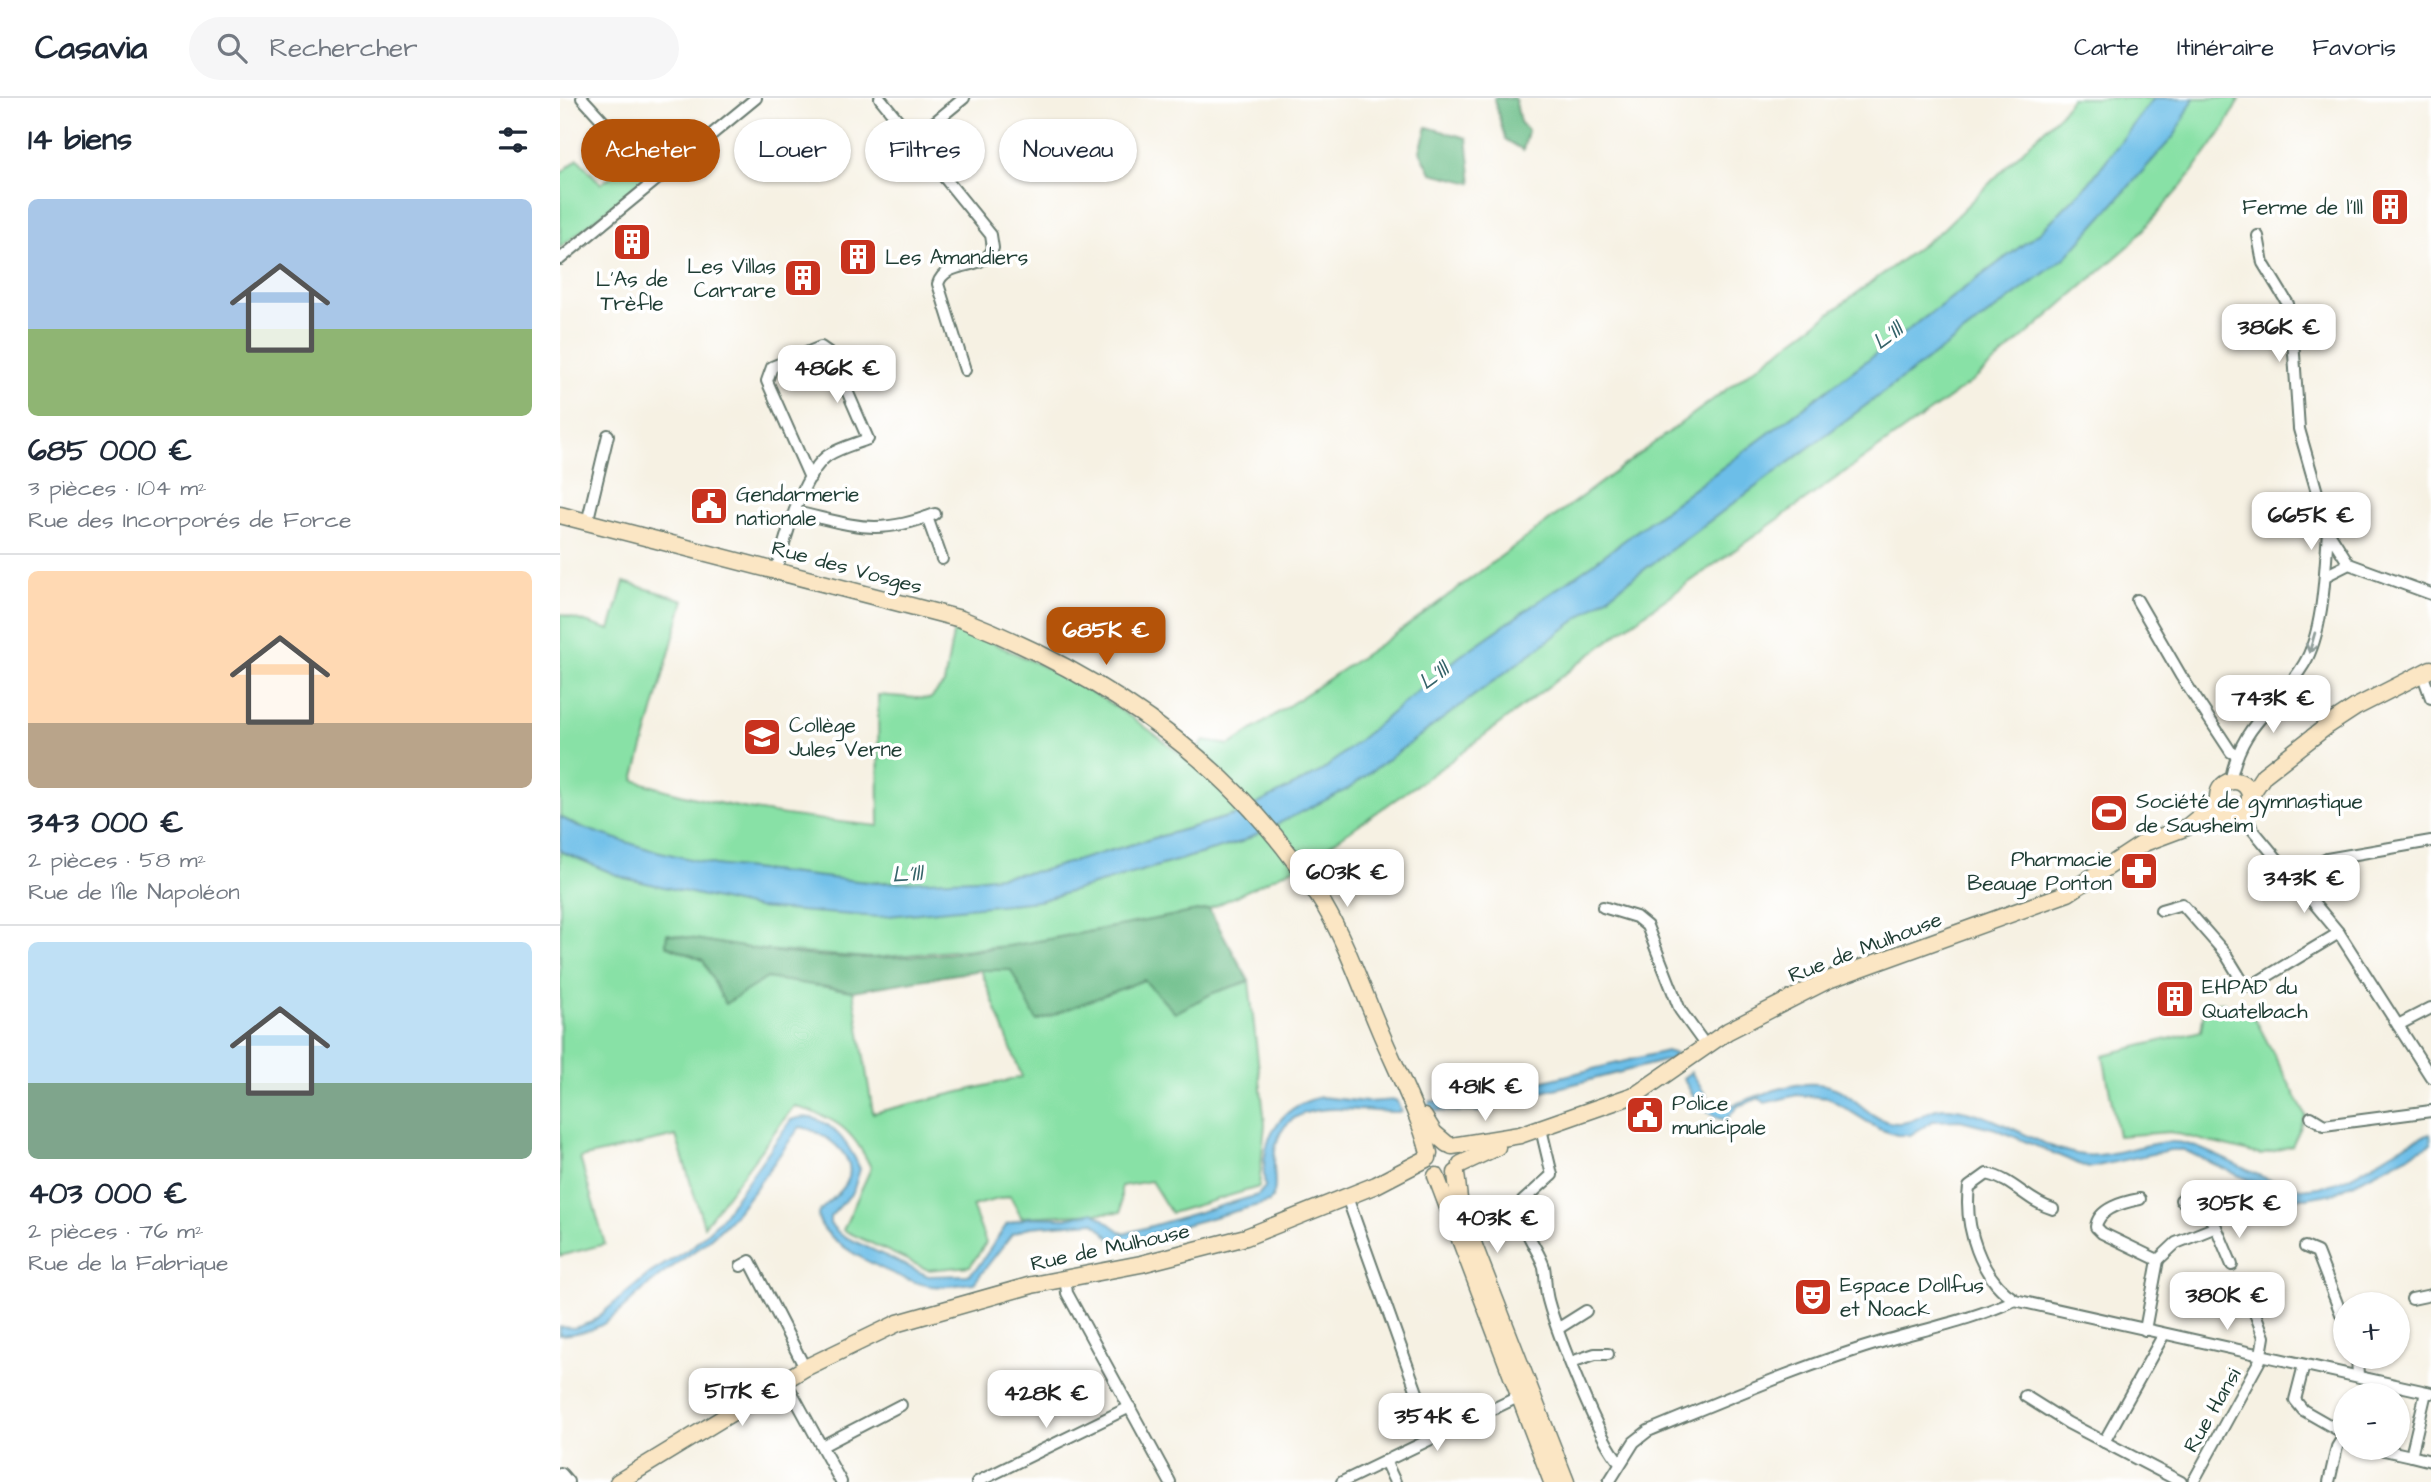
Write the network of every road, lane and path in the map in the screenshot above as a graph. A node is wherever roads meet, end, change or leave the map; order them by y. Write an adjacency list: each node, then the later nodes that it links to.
1 (582, 98): 5 (street)
2 (756, 98): 8 (street)
3 (880, 98): 6 (street)
4 (964, 98): 7 (street)
5 (601, 119)
6 (897, 119)
7 (938, 119)
8 (720, 127)
9 (652, 182): 12 (street)
10 (948, 182): 13 (street)
11 (2258, 236): 21 (street)
12 (560, 259)
13 (965, 370)
14 (608, 435): 20 (street)
15 (820, 463): 16 (street); 16 (street); 17 (street)
16 (805, 464): 17 (street)
17 (810, 478): 18 (street)
18 (795, 512): 22 (street); 24 (street)
19 (560, 515): 20 (main road, Rue des Vosges)
20 (587, 523): 24 (main road, Rue des Vosges)
21 (2328, 531): 23 (street); 25 (street)
22 (942, 559)
23 (2349, 564): 25 (street); 26 (street)
24 (776, 571): 43 (main road, Rue des Vosges)
25 (2325, 576): 30 (street, one-way to 30)
26 (2431, 594)
27 (2137, 600): 30 (street)
28 (2426, 671): 29 (street); 31 (main road)
29 (2431, 698)
30 (2238, 749): 31 (street)
31 (2241, 787): 32 (main road); 32 (main road)
32 (2230, 808): 34 (street); 40 (main road, Rue de Mulhouse)
33 (2431, 841): 34 (street)
34 (2293, 876): 37 (street)
35 (1603, 907): 40 (street)
36 (2161, 910): 37 (street)
37 (2339, 933): 39 (street)
38 (2431, 1008): 39 (street)
39 (2398, 1025): 41 (street)
40 (1706, 1046): 45 (main road, Rue de Mulhouse)
41 (2431, 1077)
42 (2431, 1111): 44 (street)
43 (1419, 1116): 47 (main road); 48 (main road, Rue des Vosges)
44 (2311, 1117)
45 (1541, 1129): 46 (main road, Rue de Mulhouse); 66 (street)
46 (1520, 1135): 47 (main road, Rue de Mulhouse); 49 (main road, Rue de Mulhouse)
47 (1449, 1145): 48 (main road); 49 (main road)
48 (1431, 1165): 49 (main road); 50 (main road, Rue de Mulhouse); 78 (main road, Rue des Vosges)
49 (1458, 1168): 78 (main road)
50 (1347, 1196): 59 (main road, Rue de Mulhouse); 83 (street)
51 (2140, 1199): 56 (street)
52 (2181, 1200): 54 (street)
53 (2053, 1209): 63 (street)
54 (2216, 1227): 56 (street); 57 (street)
55 (2305, 1247): 60 (street)
56 (2158, 1261): 67 (street)
57 (2232, 1265)
58 (741, 1266): 73 (street)
59 (1065, 1277): 73 (main road, Rue de Mulhouse); 81 (street)
60 (2333, 1293)
61 (2431, 1295): 62 (street)
62 (2412, 1299)
63 (2015, 1300): 67 (street); 90 (street)
64 (2249, 1300): 70 (street)
65 (1586, 1311): 66 (street)
66 (1559, 1328): 71 (street)
67 (2145, 1330): 68 (street)
68 (2164, 1334): 70 (street); 84 (street)
69 (1608, 1354): 71 (street)
70 (2261, 1355): 72 (street); 103 (street, Rue Hansi)
71 (1571, 1362): 90 (street)
72 (2304, 1365): 75 (street); 82 (street)
73 (805, 1368): 76 (main road, Rue de Mulhouse)
74 (2358, 1369): 75 (street)
75 (2358, 1376): 77 (street)
76 (785, 1380): 85 (street); 93 (main road, Rue de Mulhouse)
77 (2428, 1392): 86 (street)
78 (1523, 1394): 83 (street); 99 (main road); 100 (main road)
79 (2025, 1396): 84 (street)
80 (901, 1405): 85 (street)
81 (1130, 1407): 95 (street); 96 (street)
82 (2333, 1427)
83 (1433, 1437): 88 (street)
84 (2104, 1442): 102 (street)
85 (822, 1446): 94 (street)
86 (2411, 1457): 89 (street)
87 (2334, 1460): 104 (street)
88 (1385, 1461): 97 (street); 98 (street)
89 (2431, 1461)
90 (1620, 1462): 101 (street)
91 (560, 1475): 92 (street)
92 (566, 1482)
93 (618, 1482)
94 (841, 1482)
95 (977, 1482)
96 (1170, 1482)
97 (1342, 1482)
98 (1395, 1482)
99 (1552, 1482)
100 (1566, 1482)
101 (1609, 1482)
102 (2181, 1482)
103 (2193, 1482)
104 (2329, 1482)

